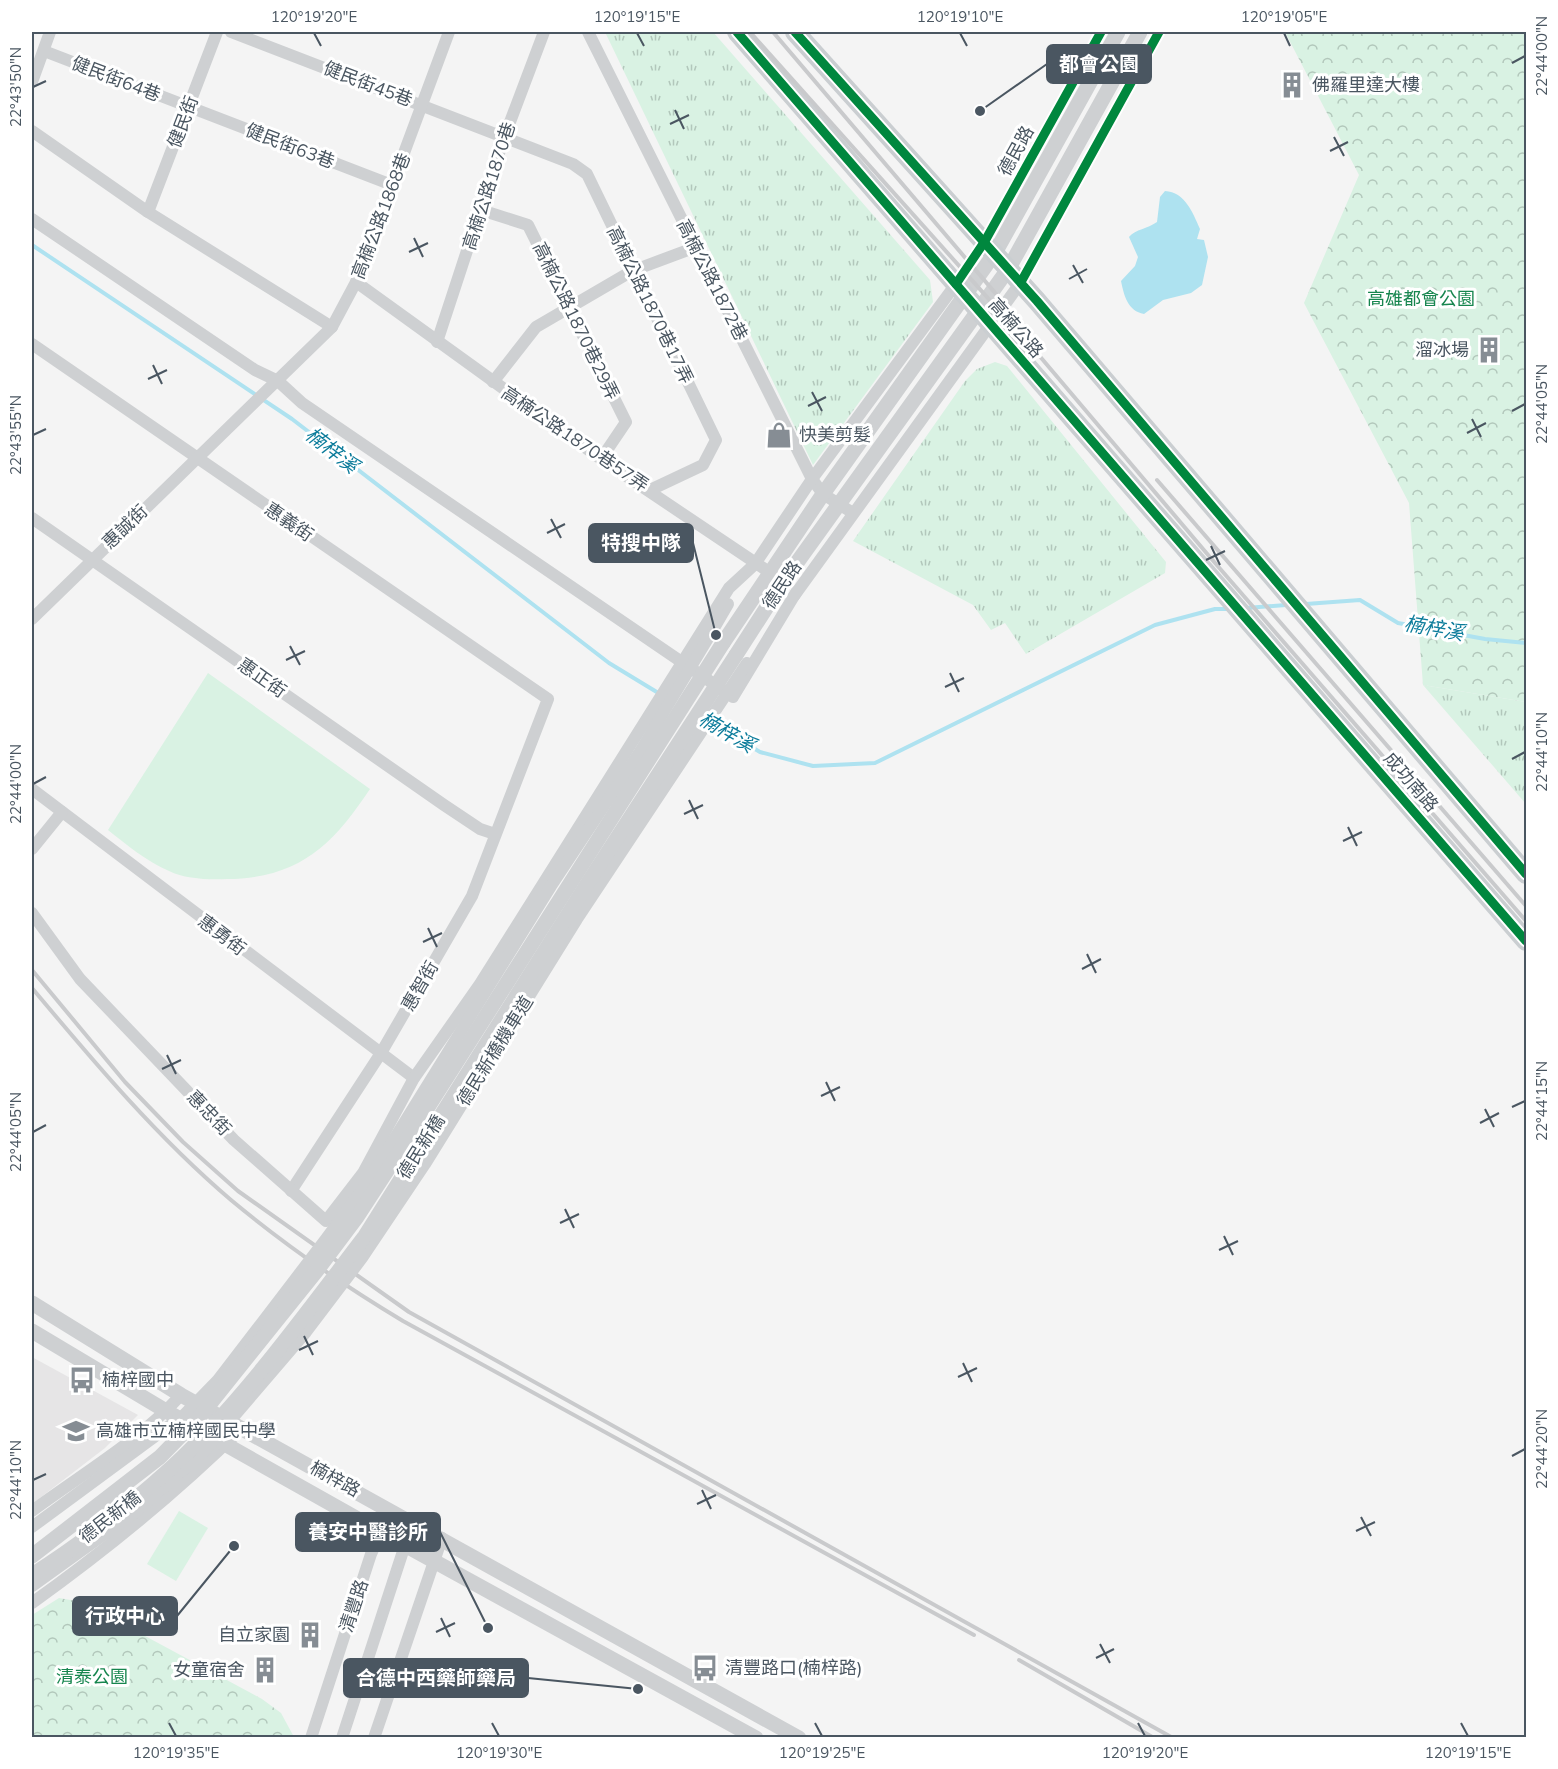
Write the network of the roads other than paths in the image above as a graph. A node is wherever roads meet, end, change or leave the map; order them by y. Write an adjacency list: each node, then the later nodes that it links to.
1 (50, 32): 13 (street)
2 (217, 32): 15 (street, 健民街)
3 (231, 32): 16 (street, 健民街45巷)
4 (449, 32): 16 (street, 高楠公路1868巷)
5 (544, 32): 18 (street, 高楠公路1870巷)
6 (588, 32): 23 (street, 高楠公路1872巷)
7 (737, 32): 27 (main road, 高楠公路)
8 (795, 32): 24 (main road, 高楠公路)
9 (1101, 32): 24 (street, 德民路)
10 (1118, 32): 24 (street, 德民路)
11 (1140, 32): 24 (street, 德民路)
12 (1160, 32): 24 (street, 德民路)
13 (44, 51): 14 (street); 15 (street, 健民街64巷)
14 (32, 82)
15 (189, 106): 19 (street, 健民街63巷); 21 (street, 健民街)
16 (423, 106): 18 (street, 健民街45巷); 19 (street, 高楠公路1868巷)
17 (32, 130): 21 (street)
18 (504, 138): 20 (street, 高楠公路1870巷); 25 (street, 高楠公路1870巷17弄)
19 (392, 185): 26 (street, 高楠公路1868巷)
20 (481, 210): 28 (street, 高楠公路1870巷29弄); 30 (street, 高楠公路1870巷)
21 (148, 212): 29 (street)
22 (32, 219): 32 (street)
23 (696, 247): 25 (street); 37 (street, 高楠公路1872巷)
24 (1003, 261): 27 (street, 德民路); 27 (street, 德民路); 50 (main road, 高楠公路)
25 (632, 271): 28 (street); 38 (street, 高楠公路1870巷17弄)
26 (356, 282): 29 (street, 高楠公路1868巷); 30 (street, 高楠公路1870巷57弄)
27 (973, 303): 37 (street, 德民路); 39 (street, 德民路); 40 (street, 德民路); 41 (street, 德民路); 52 (main road, 高楠公路)
28 (570, 305): 33 (street); 36 (street, 高楠公路1870巷29弄)
29 (332, 327): 32 (street, 高楠公路1868巷)
30 (436, 342): 33 (street, 高楠公路1870巷57弄)
31 (32, 344): 35 (street, 惠義街)
32 (278, 381): 34 (street, 高楠公路1868巷); 54 (street)
33 (493, 382): 36 (street, 高楠公路1870巷57弄)
34 (219, 435): 35 (street, 惠誠街)
35 (196, 458): 43 (street, 惠誠街); 55 (street, 惠義街)
36 (602, 459): 38 (street, 高楠公路1870巷57弄)
37 (812, 479): 39 (street, 高楠公路1872巷); 44 (street, 德民路)
38 (650, 490): 44 (street, 高楠公路1870巷57弄)
39 (823, 494): 40 (street, 高楠公路1872巷); 45 (street, 德民路)
40 (839, 505): 41 (street, 高楠公路1872巷); 47 (street, 德民路)
41 (853, 513): 48 (street, 德民路)
42 (32, 518): 43 (street, 惠正街)
43 (91, 559): 49 (street, 惠誠街); 58 (street, 惠正街)
44 (755, 564): 45 (street, 高楠公路1870巷57弄); 46 (street, 德民路)
45 (770, 573): 47 (street, 高楠公路1870巷57弄); 51 (street, 德民路)
46 (744, 577): 51 (street); 54 (street)
47 (783, 582): 48 (street, 高楠公路1870巷57弄); 53 (street, 德民路)
48 (797, 591): 53 (street, 德民新橋機車道); 54 (street)
49 (32, 619)
50 (1319, 630): 60 (main road, 成功南路)
51 (716, 639): 75 (street, bridge); 79 (street, 德民新橋, bridge)
52 (1270, 646): 62 (main road, 成功南路)
53 (741, 659): 81 (street, 德民新橋, bridge); 82 (street, 德民新橋機車道, bridge)
54 (680, 663): 64 (street)
55 (548, 699): 58 (street, 惠智街)
56 (32, 789): 57 (street, 惠勇街)
57 (62, 812): 59 (street); 63 (street, 惠勇街)
58 (495, 834): 63 (street, 惠智街)
59 (32, 849)
60 (1527, 874)
61 (32, 913): 65 (street, 惠忠街)
62 (1527, 941)
63 (381, 1053): 64 (street, 惠勇街); 65 (street, 惠智街)
64 (414, 1078): 65 (street, 惠忠街)
65 (291, 1191)
66 (32, 1303): 68 (street, 楠梓路)
67 (32, 1331): 69 (street, 楠梓路)
68 (181, 1395): 69 (street); 70 (street, 楠梓路)
69 (166, 1411): 71 (street, 楠梓路); 73 (street)
70 (242, 1428): 71 (street); 72 (street, 楠梓路)
71 (226, 1444): 76 (street, 楠梓路); 83 (street)
72 (390, 1510): 74 (street, 楠梓路); 76 (street, 清豐路)
73 (32, 1511)
74 (415, 1523): 77 (street, 楠梓路); 78 (street, 清豐路)
75 (32, 1527)
76 (381, 1532): 78 (street, 楠梓路); 84 (street, 清豐路)
77 (442, 1538): 80 (street); 88 (street, 楠梓路)
78 (405, 1545): 80 (street, 楠梓路); 85 (street, 清豐路)
79 (32, 1557)
80 (433, 1560): 86 (street); 87 (street, 楠梓路)
81 (32, 1575)
82 (32, 1586)
83 (32, 1603)
84 (311, 1737)
85 (342, 1737)
86 (375, 1737)
87 (756, 1737)
88 (799, 1737)

